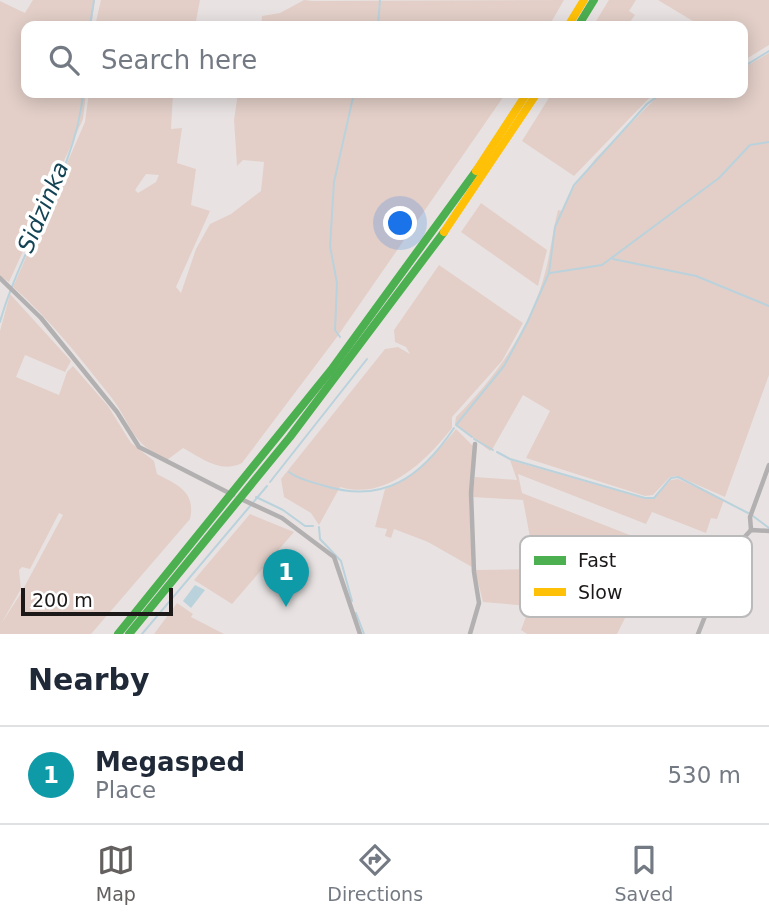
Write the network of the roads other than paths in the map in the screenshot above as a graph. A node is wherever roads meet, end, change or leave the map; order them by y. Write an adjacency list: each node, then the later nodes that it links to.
1 (583, 0): 3 (highway)
2 (594, 0): 4 (highway)
3 (571, 21)
4 (581, 21)
5 (524, 98): 14 (highway)
6 (534, 98): 15 (highway)
7 (0, 278): 16 (street)
8 (475, 444): 17 (street)
9 (769, 465): 10 (street)
10 (751, 530): 11 (street); 12 (street)
11 (769, 531)
12 (746, 536)
13 (705, 617): 18 (street)
14 (117, 634)
15 (129, 634)
16 (360, 634)
17 (470, 634)
18 (698, 634)

